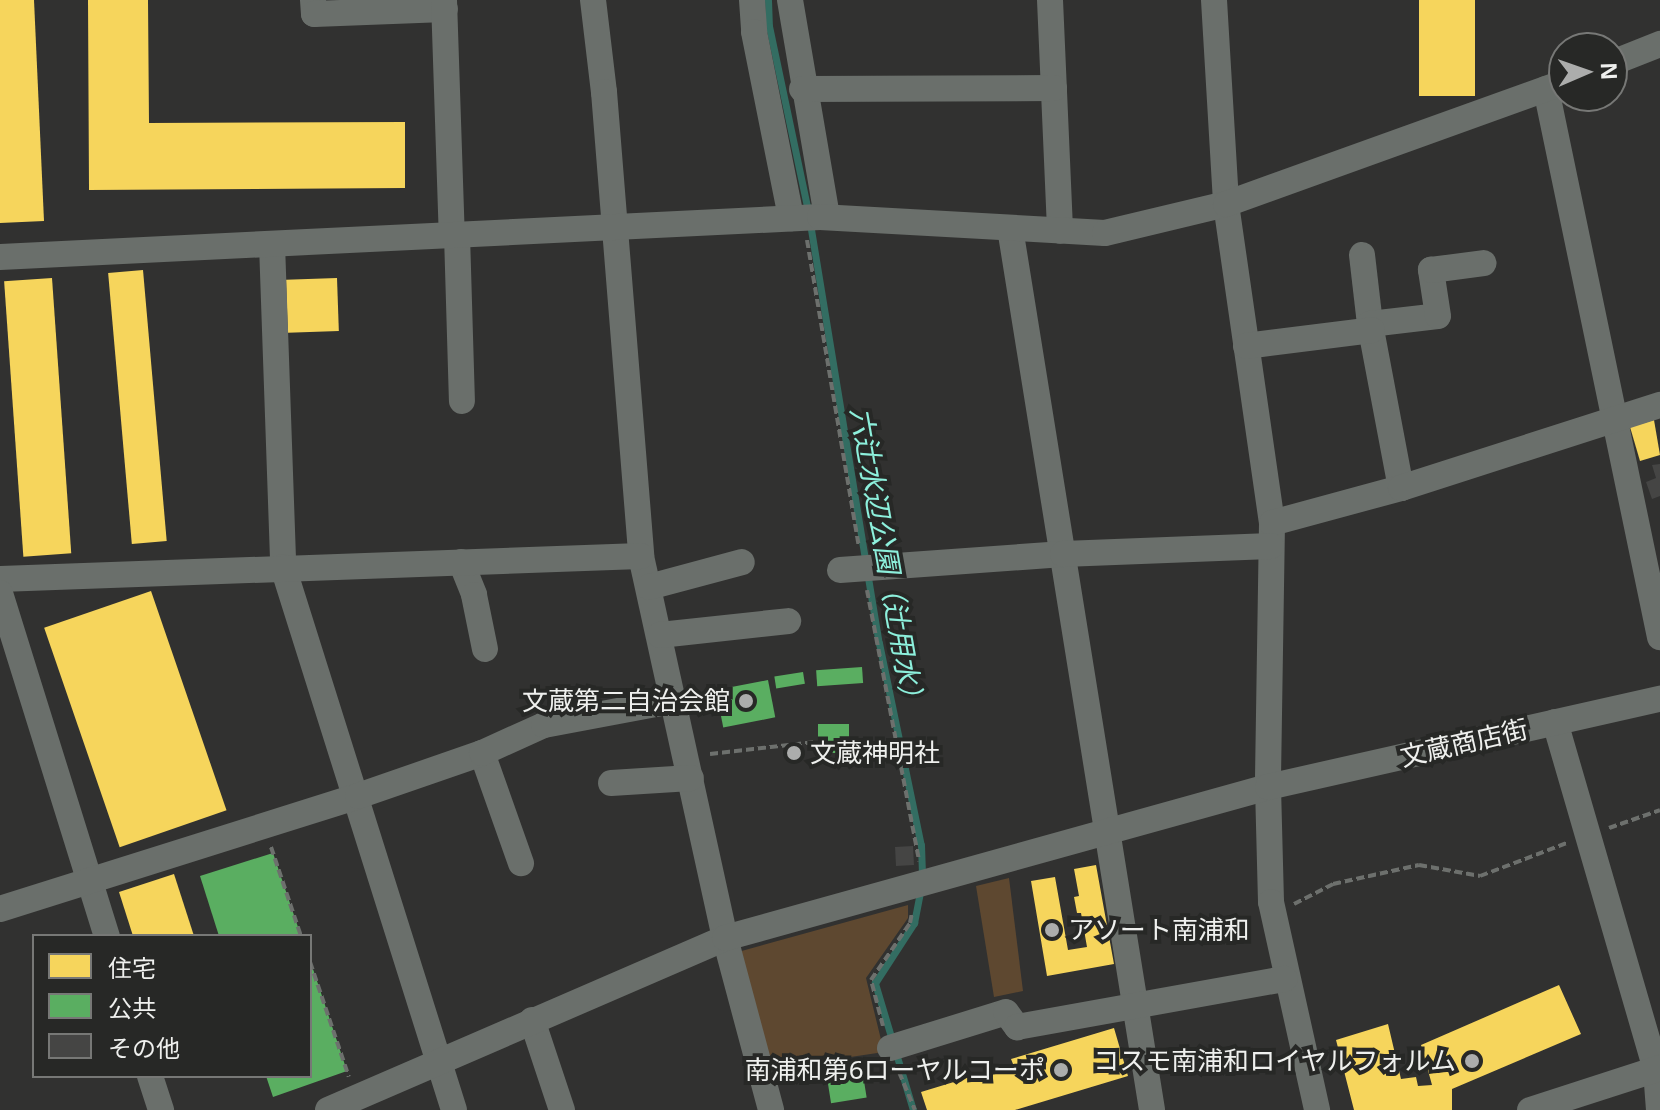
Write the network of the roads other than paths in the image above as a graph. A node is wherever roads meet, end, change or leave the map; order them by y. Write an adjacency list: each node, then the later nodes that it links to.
1 (313, 0): 7 (street)
2 (593, 0): 16 (street)
3 (752, 0): 15 (street)
4 (790, 0): 12 (street)
5 (1050, 0): 10 (street)
6 (1214, 0): 14 (street)
7 (445, 5): 19 (street)
8 (1660, 44): 9 (street)
9 (1628, 57)
10 (1054, 88): 12 (street); 18 (street)
11 (1548, 88): 14 (street)
12 (802, 89): 15 (street)
13 (1560, 112): 28 (street)
14 (1226, 204): 18 (street); 25 (street)
15 (810, 218): 16 (street); 17 (street)
16 (615, 227): 19 (street); 32 (street)
17 (1010, 228): 18 (street); 31 (street)
18 (1060, 231)
19 (454, 235): 20 (street); 26 (street)
20 (272, 244): 22 (street); 35 (street)
21 (1362, 255): 24 (street)
22 (0, 257)
23 (1484, 263): 24 (street)
24 (1371, 327): 25 (street); 29 (street)
25 (1246, 346): 30 (street)
26 (462, 401)
27 (1660, 405): 28 (street)
28 (1612, 420): 29 (street); 42 (street)
29 (1401, 488): 30 (street)
30 (1271, 534): 31 (street); 50 (street)
31 (1063, 554): 36 (street); 52 (street)
32 (641, 556): 33 (street); 38 (street)
33 (461, 562): 35 (street); 43 (street)
34 (742, 562): 38 (street)
35 (283, 567): 37 (street); 51 (street)
36 (840, 570)
37 (0, 579)
38 (649, 587): 41 (street)
39 (0, 593): 54 (street)
40 (788, 621): 41 (street)
41 (660, 635): 45 (street)
42 (1660, 637)
43 (485, 649)
44 (1660, 699): 46 (street, 文蔵商店街)
45 (676, 700): 47 (street); 48 (street)
46 (1555, 722): 50 (street, 文蔵商店街); 63 (street)
47 (482, 753): 51 (street); 53 (street)
48 (689, 768): 49 (street); 57 (street)
49 (611, 783)
50 (1268, 787): 52 (street, 文蔵商店街); 58 (street)
51 (358, 796): 54 (street); 62 (street)
52 (1107, 831): 57 (street, 文蔵商店街); 59 (street)
53 (521, 863)
54 (90, 880): 55 (street); 56 (street)
55 (0, 909)
56 (106, 934)
57 (725, 938): 60 (street, 文蔵商店街); 69 (street)
58 (1285, 979): 59 (street); 71 (street)
59 (1135, 1006): 61 (street); 70 (street)
60 (532, 1020): 62 (street, 文蔵商店街); 68 (street)
61 (890, 1048)
62 (437, 1061): 66 (street, 文蔵商店街); 67 (street)
63 (1658, 1069): 72 (street); 73 (street)
64 (151, 1078): 65 (street)
65 (161, 1110)
66 (328, 1110)
67 (454, 1110)
68 (562, 1110)
69 (771, 1110)
70 (1152, 1110)
71 (1317, 1110)
72 (1530, 1110)
73 (1659, 1110)

